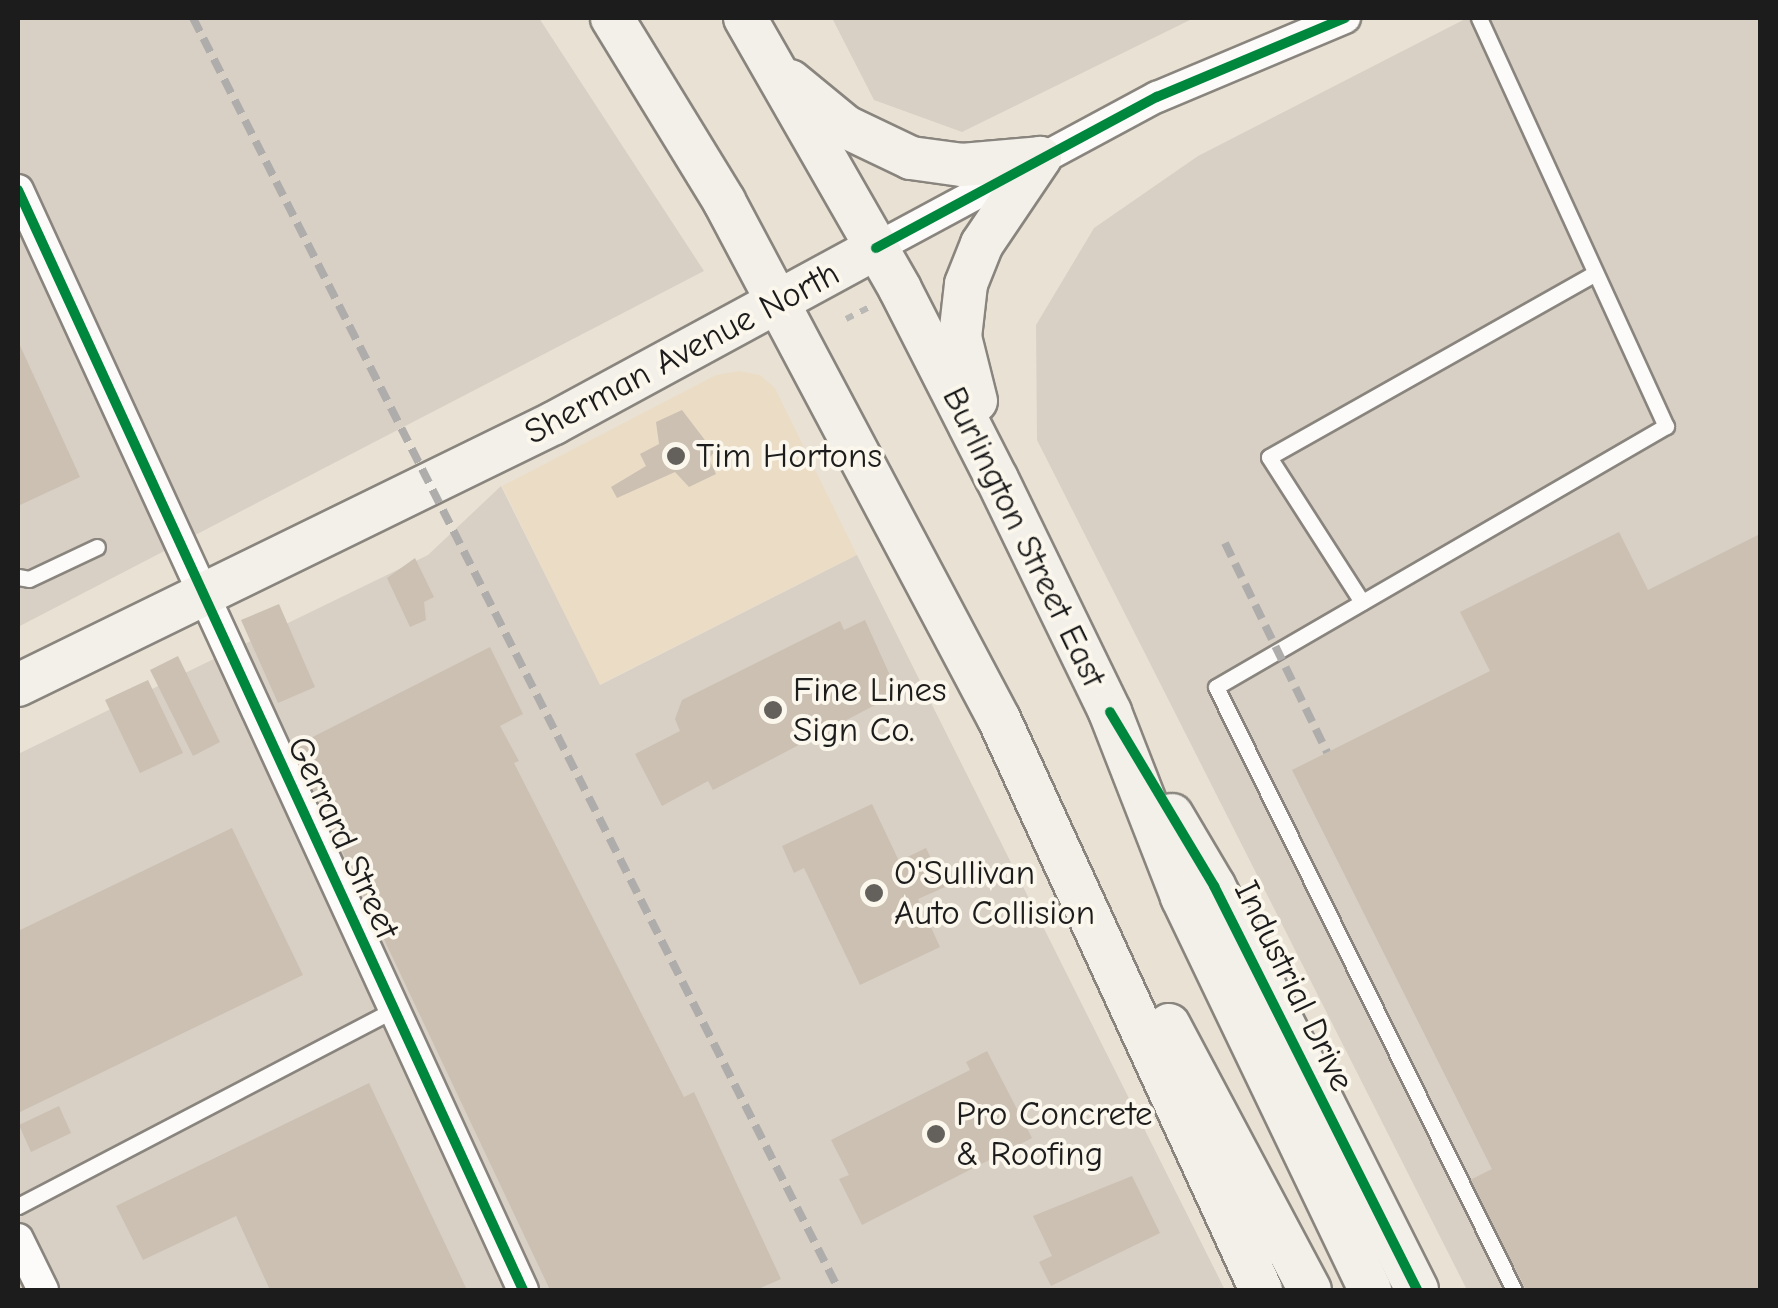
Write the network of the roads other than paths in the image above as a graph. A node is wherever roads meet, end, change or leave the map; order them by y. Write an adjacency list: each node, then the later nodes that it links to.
1 (612, 18): 10 (main road)
2 (745, 18): 5 (main road, Burlington Street East)
3 (1344, 18): 6 (street, Sherman Avenue North)
4 (1478, 18): 9 (lane)
5 (765, 60): 6 (main road); 8 (main road, Burlington Street East)
6 (1040, 158): 8 (street, Sherman Avenue North); 11 (main road)
7 (18, 190): 14 (street, Gerrard Street)
8 (876, 248): 10 (main road, Sherman Avenue North); 11 (main road, Burlington Street East)
9 (1596, 273): 15 (lane); 15 (lane)
10 (780, 305): 14 (main road, Sherman Avenue North); 18 (main road)
11 (997, 479): 17 (main road, Burlington Street East)
12 (97, 546): 13 (lane)
13 (18, 577)
14 (199, 597): 16 (main road, Sherman Avenue North); 19 (street, Gerrard Street)
15 (1362, 602): 28 (lane)
16 (18, 685)
17 (1110, 712): 26 (main road, Burlington Street East); 27 (main road, Industrial Drive)
18 (999, 719): 24 (main road); 25 (main road)
19 (393, 1010): 20 (lane); 23 (street, Gerrard Street)
20 (18, 1206)
21 (18, 1239): 22 (street)
22 (43, 1290)
23 (523, 1290)
24 (1262, 1290)
25 (1310, 1290)
26 (1370, 1290)
27 (1417, 1290)
28 (1514, 1290)

